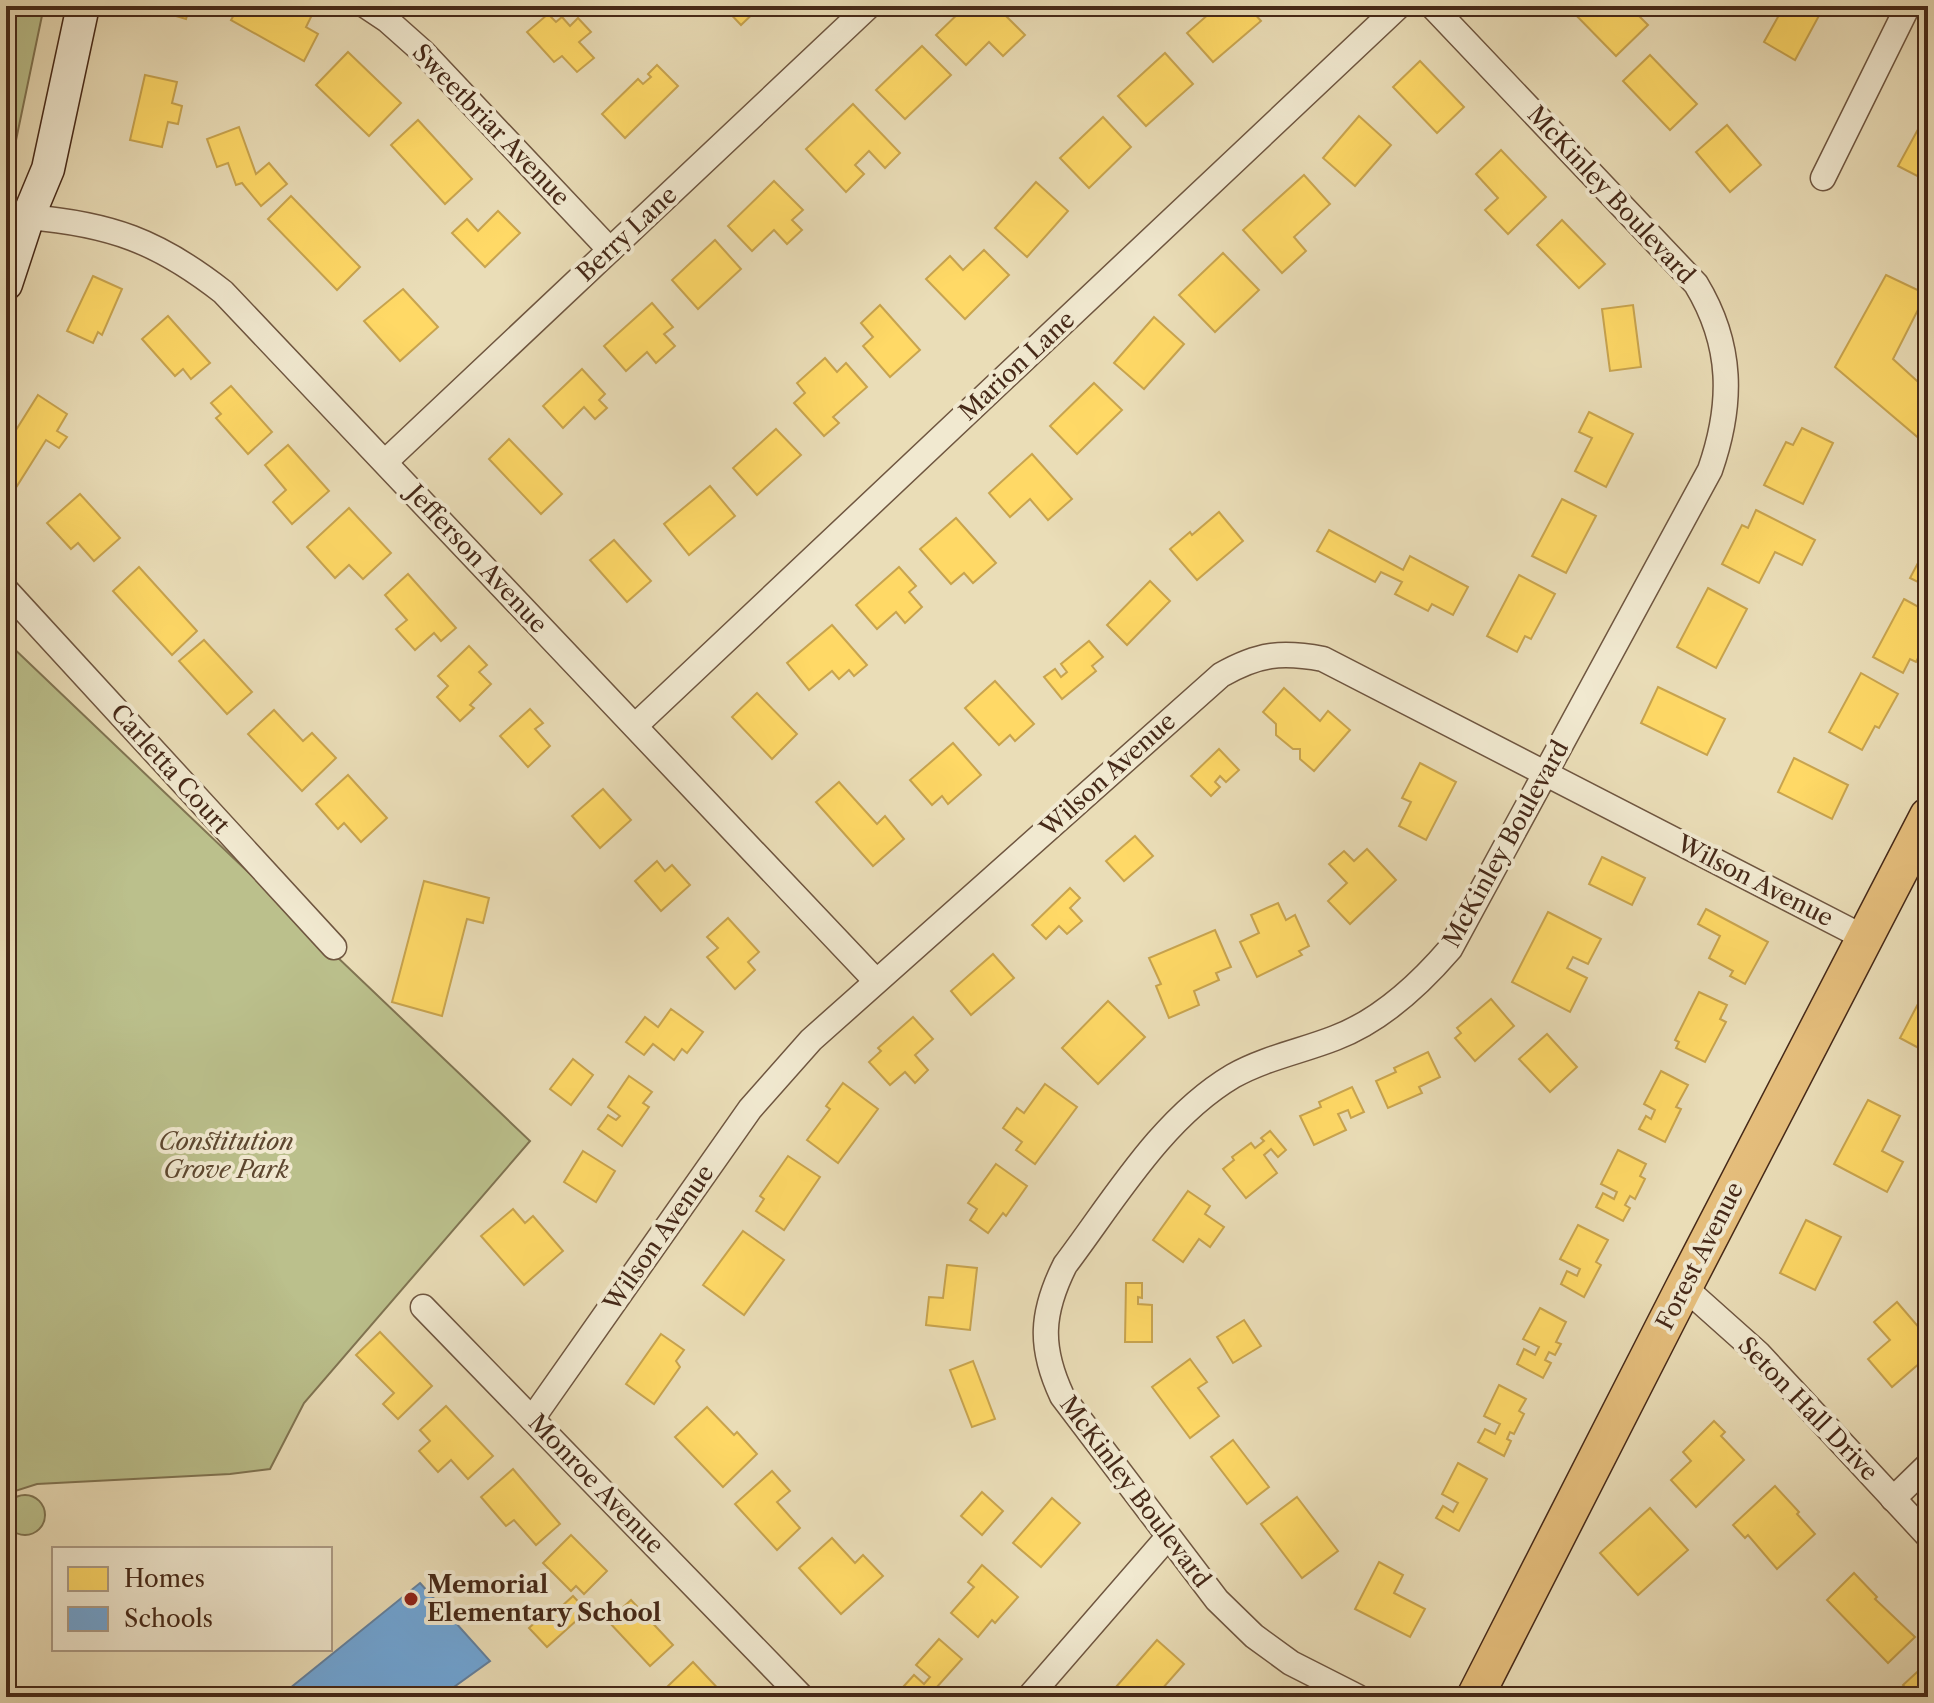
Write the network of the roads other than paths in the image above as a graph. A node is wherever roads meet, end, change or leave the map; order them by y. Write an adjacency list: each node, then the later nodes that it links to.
1 (83, 6): 8 (street)
2 (366, 6): 9 (street, Sweetbriar Avenue)
3 (869, 6): 9 (street, Berry Lane)
4 (1399, 6): 13 (street, Marion Lane)
5 (1432, 6): 14 (street, McKinley Boulevard)
6 (1908, 6): 7 (street)
7 (1823, 178)
8 (28, 217): 10 (street); 11 (street, Jefferson Avenue)
9 (610, 250): 11 (street, Berry Lane)
10 (6, 284)
11 (385, 462): 13 (street, Jefferson Avenue)
12 (6, 590): 17 (street, Carletta Court)
13 (635, 726): 18 (street, Jefferson Avenue)
14 (1546, 773): 16 (street, Wilson Avenue); 18 (street, Wilson Avenue); 25 (street, McKinley Boulevard)
15 (1928, 816): 16 (main road, Forest Avenue)
16 (1865, 938): 19 (main road, Forest Avenue)
17 (334, 947)
18 (876, 981): 21 (street, Wilson Avenue)
19 (1684, 1287): 23 (street, Seton Hall Drive); 29 (main road, Forest Avenue)
20 (423, 1307): 21 (street, Monroe Avenue)
21 (532, 1419): 26 (street, Monroe Avenue)
22 (1928, 1465): 23 (street)
23 (1893, 1499): 24 (street, Seton Hall Drive)
24 (1928, 1536)
25 (1167, 1538): 27 (street); 28 (street, McKinley Boulevard)
26 (802, 1697)
27 (1029, 1697)
28 (1358, 1697)
29 (1475, 1697)

